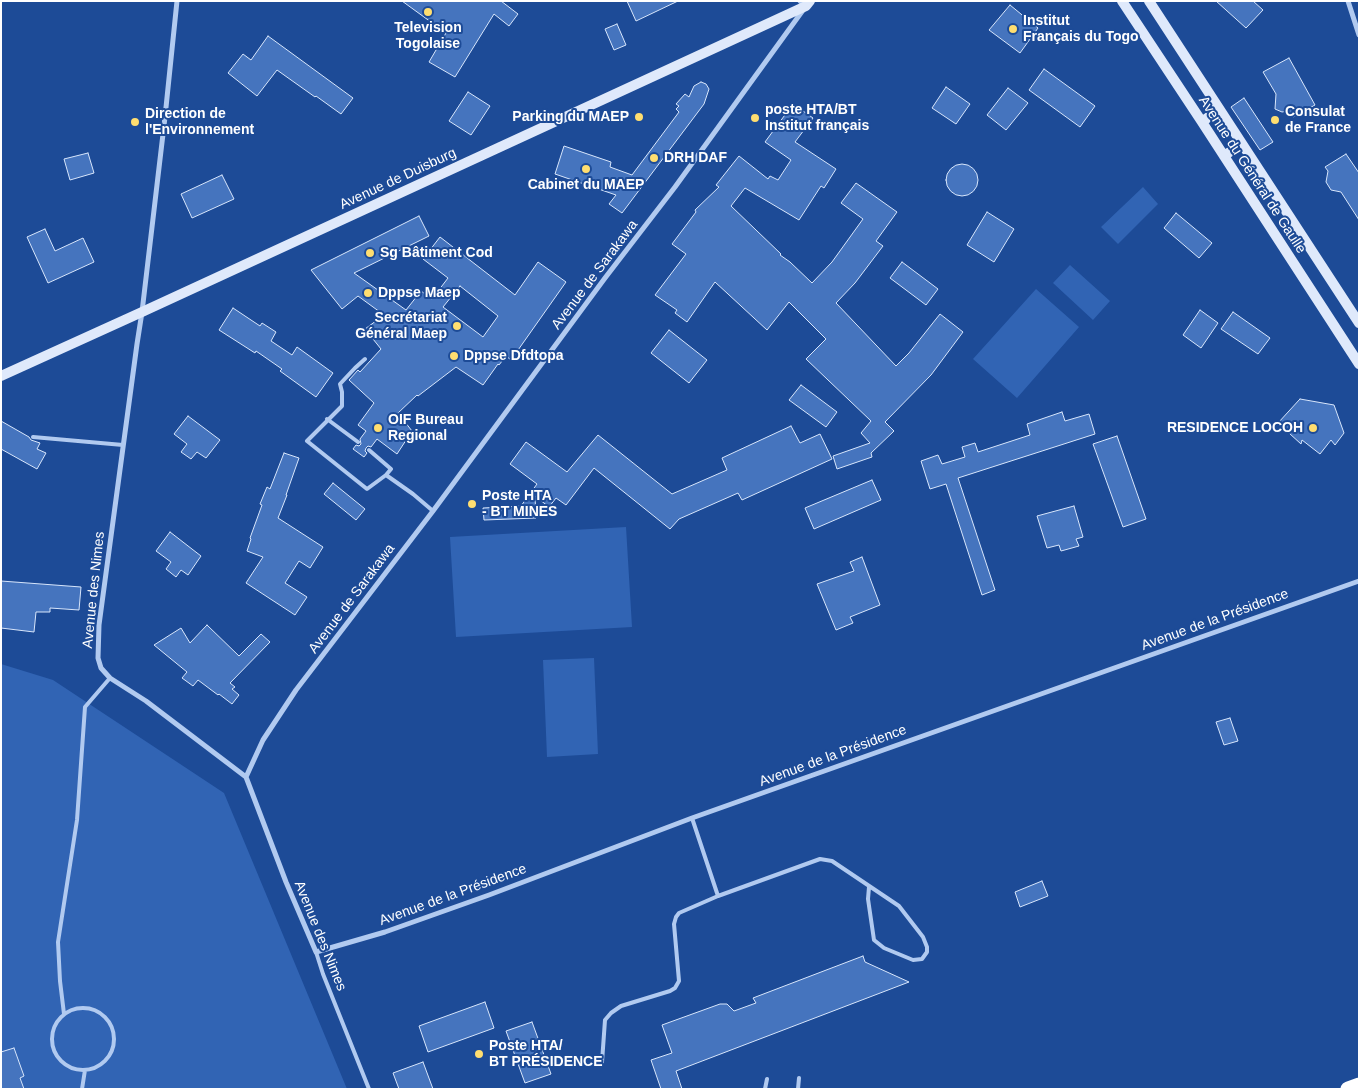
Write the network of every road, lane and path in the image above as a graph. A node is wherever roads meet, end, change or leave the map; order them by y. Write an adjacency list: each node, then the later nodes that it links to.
1 (177, 1): 11 (street, Avenue des Nimes)
2 (1122, 1): 8 (street, Avenue du Général de Gaulle)
3 (1149, 1): 7 (street, Avenue du Général de Gaulle)
4 (1348, 1): 6 (street)
5 (806, 3): 11 (street, Avenue de Duisburg); 22 (street, Avenue de Sarakawa)
6 (1359, 36)
7 (1218, 109): 8 (street); 9 (street, Avenue du Général de Gaulle)
8 (1202, 122): 10 (street, Avenue du Général de Gaulle)
9 (1241, 144): 10 (street); 12 (street, Avenue du Général de Gaulle)
10 (1224, 156): 14 (street, Avenue du Général de Gaulle)
11 (142, 312): 15 (street, Avenue de Duisburg); 19 (street, Avenue des Nimes)
12 (1359, 323)
13 (365, 359): 16 (lane)
14 (1359, 364)
15 (1, 376)
16 (327, 419): 18 (lane); 21 (lane)
17 (33, 437): 19 (lane)
18 (358, 442)
19 (123, 445): 24 (street, Avenue des Nimes)
20 (369, 450): 21 (lane)
21 (386, 475): 22 (lane)
22 (434, 511): 25 (street, Avenue de Sarakawa)
23 (1359, 581): 26 (street, Avenue de la Présidence)
24 (110, 678): 25 (street, Avenue des Nimes); 30 (lane)
25 (246, 777): 29 (street, Avenue des Nimes)
26 (692, 818): 28 (lane); 29 (street, Avenue de la Présidence)
27 (868, 886): 27 (lane); 28 (lane)
28 (718, 896): 31 (lane)
29 (316, 952): 37 (lane, Avenue des Nimes)
30 (64, 1014): 32 (lane); 32 (lane)
31 (602, 1062)
32 (85, 1070): 36 (lane)
33 (799, 1078): 39 (lane)
34 (767, 1079): 38 (lane)
35 (1359, 1085): 40 (highway)
36 (82, 1089)
37 (369, 1089)
38 (766, 1089)
39 (798, 1089)
40 (1348, 1089)

